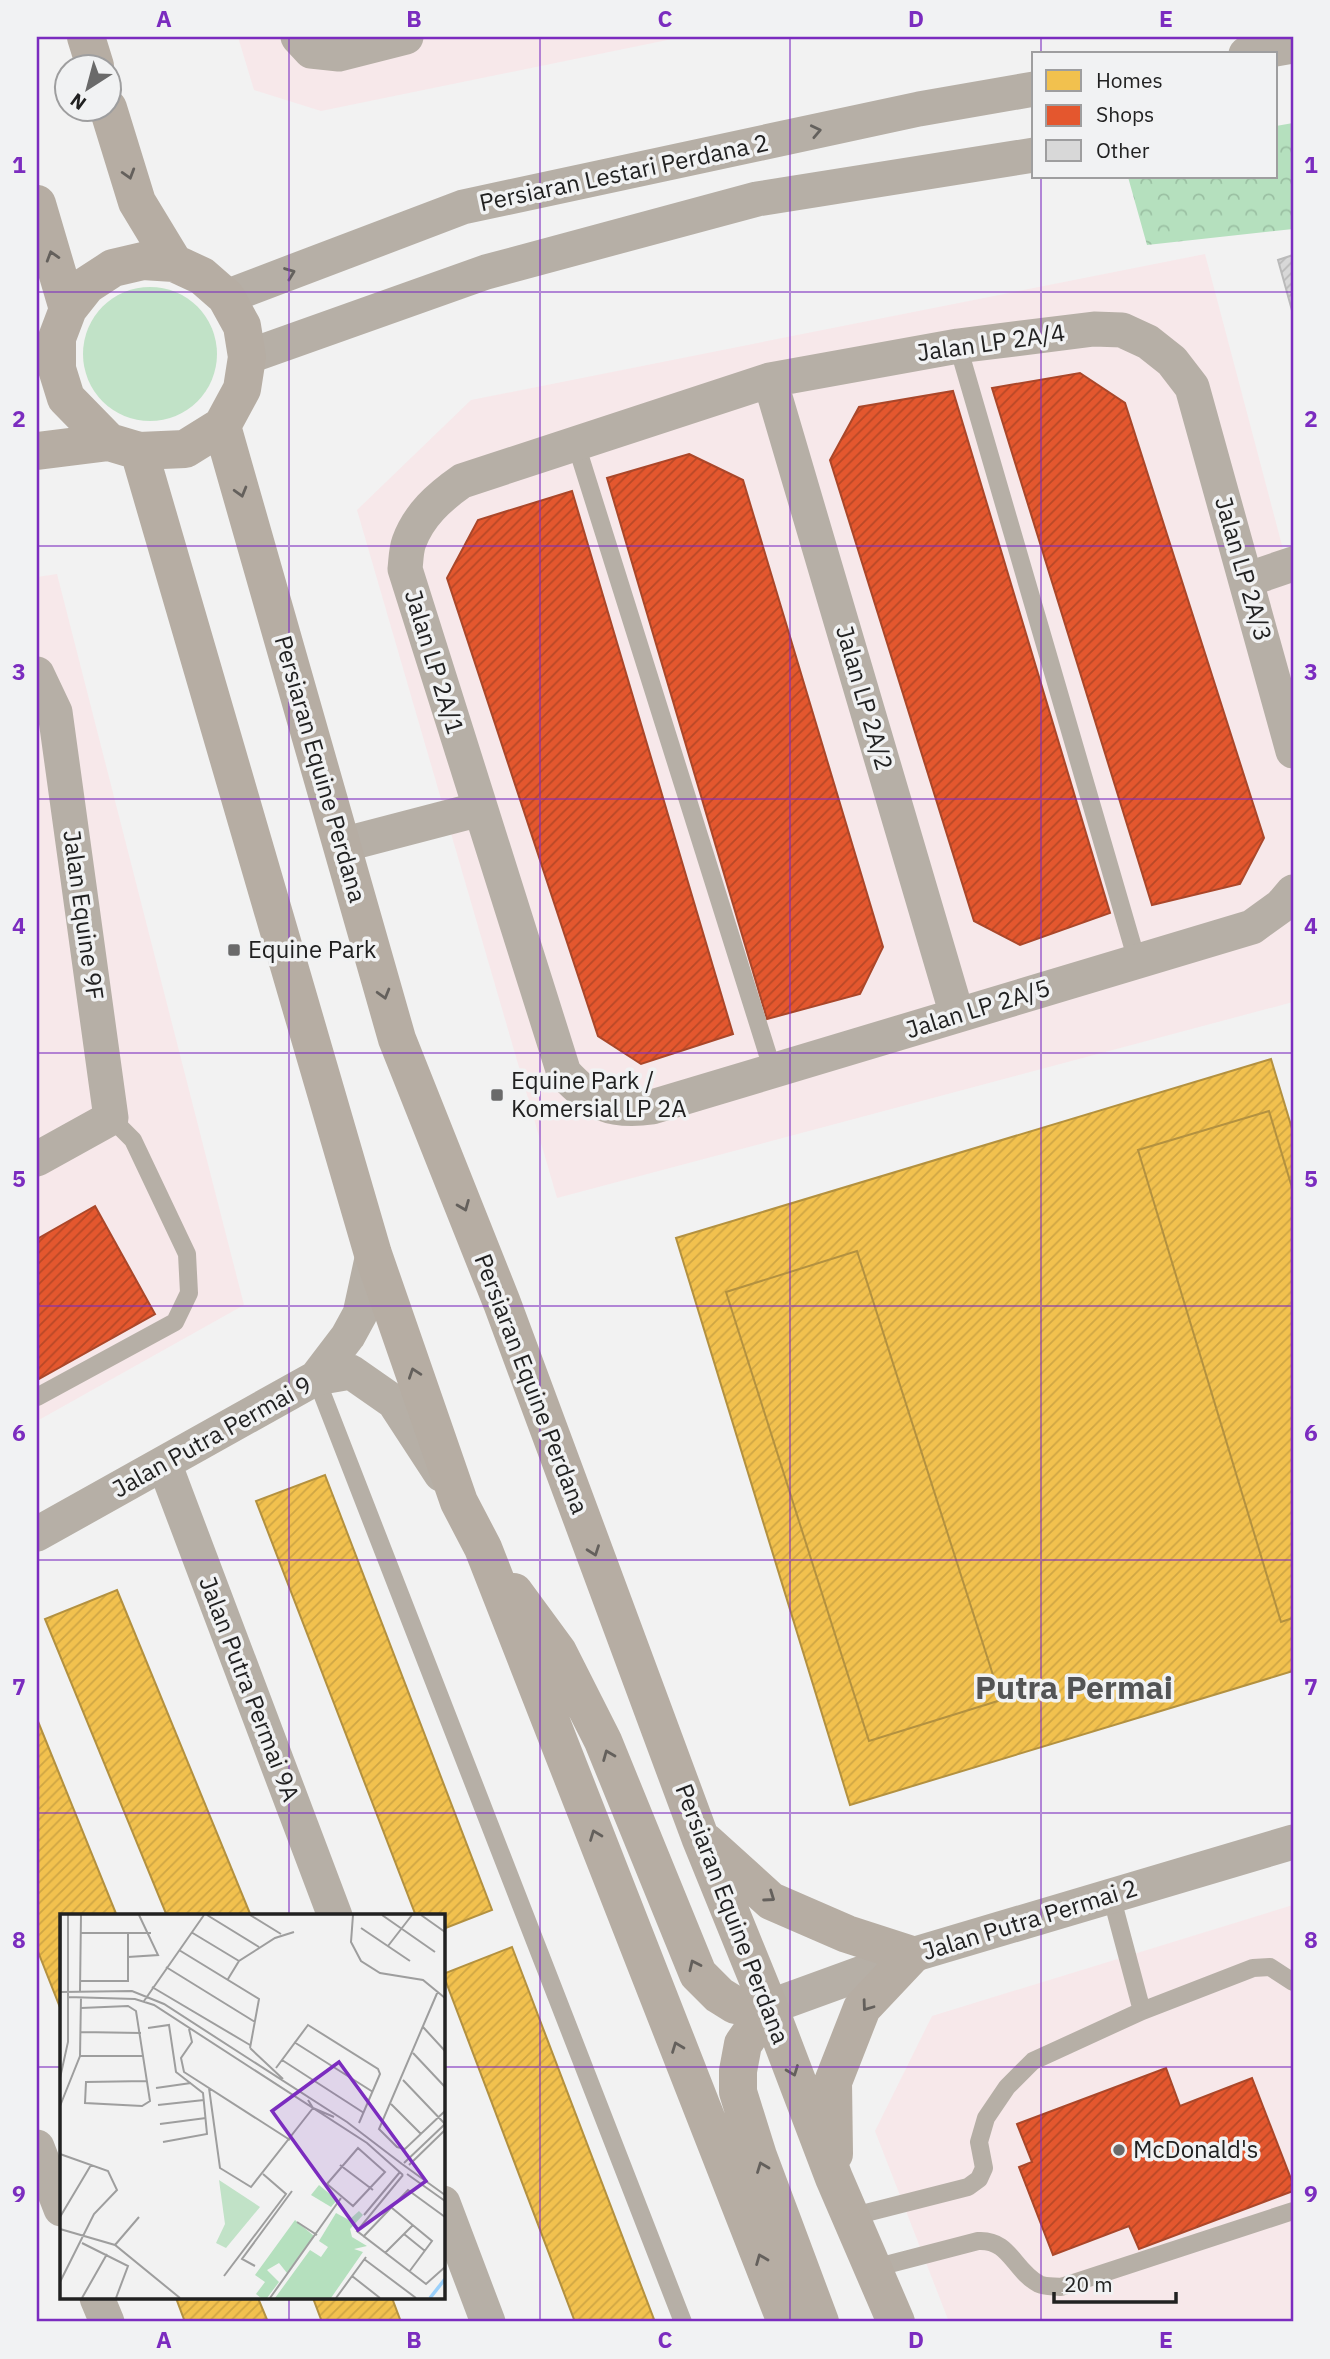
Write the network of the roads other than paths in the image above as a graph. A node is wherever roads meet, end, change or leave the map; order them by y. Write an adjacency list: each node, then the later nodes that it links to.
1 (298, 37): 2 (street)
2 (406, 37)
3 (1293, 46): 4 (street)
4 (1258, 52)
5 (1032, 89): 10 (street, Persiaran Lestari Perdana 2, one-way to 5)
6 (112, 122): 9 (street, one-way to 9)
7 (1032, 155): 13 (street)
8 (37, 204): 11 (street, one-way to 8)
9 (174, 263): 10 (street); 11 (street)
10 (226, 297): 13 (street)
11 (68, 309): 14 (street)
12 (958, 346): 15 (street, Jalan LP 2A/4); 16 (street, Jalan LP 2A/4); 28 (lane)
13 (247, 357): 17 (street)
14 (47, 371): 19 (street)
15 (770, 380): 18 (street, Jalan LP 2A/1); 29 (street, Jalan LP 2A/2)
16 (1192, 387): 22 (street, Jalan LP 2A/3)
17 (222, 426): 19 (street); 26 (street, Persiaran Equine Perdana, one-way to 26)
18 (576, 444): 25 (street, Jalan LP 2A/1); 30 (lane)
19 (124, 446): 20 (street); 34 (street)
20 (37, 451)
21 (1293, 564): 22 (street)
22 (1246, 580): 24 (street, Jalan LP 2A/3)
23 (37, 674): 32 (street, Jalan Equine 9F)
24 (1293, 751)
25 (480, 808): 26 (street); 31 (street, Jalan LP 2A/1)
26 (342, 845): 41 (street, Persiaran Equine Perdana, one-way to 41)
27 (1293, 892): 28 (street, Jalan LP 2A/5)
28 (1137, 961): 29 (street, Jalan LP 2A/5)
29 (957, 1015): 30 (street, Jalan LP 2A/5)
30 (773, 1070): 31 (street, Jalan LP 2A/5)
31 (652, 1107)
32 (111, 1118): 33 (street); 36 (lane)
33 (37, 1159)
34 (373, 1254): 35 (street); 38 (street, one-way to 34)
35 (316, 1378): 37 (street, Jalan Putra Permai 9); 38 (street, Jalan Putra Permai 9); 61 (lane)
36 (37, 1397)
37 (163, 1462): 39 (street, Jalan Putra Permai 9); 46 (street, Jalan Putra Permai 9A)
38 (459, 1502): 40 (street)
39 (37, 1534)
40 (482, 1548): 49 (street, one-way to 40); 62 (street, one-way to 40)
41 (700, 1836): 47 (street, one-way to 47); 49 (street, Persiaran Equine Perdana)
42 (1293, 1842): 43 (street, Jalan Putra Permai 2)
43 (1248, 1856): 44 (street); 45 (street, Jalan Putra Permai 2)
44 (1293, 1865)
45 (1111, 1895): 47 (street, Jalan Putra Permai 2); 50 (lane)
46 (334, 1914)
47 (912, 1955): 49 (street, Jalan Putra Permai 2); 52 (street, one-way to 52)
48 (1293, 1982): 50 (lane)
49 (769, 2007): 52 (street, Persiaran Equine Perdana, one-way to 52); 63 (street, one-way to 49)
50 (1142, 2011): 56 (lane)
51 (37, 2147): 53 (street)
52 (834, 2178): 56 (street, Persiaran Equine Perdana)
53 (60, 2205)
54 (444, 2206): 60 (street)
55 (1293, 2211): 57 (lane)
56 (850, 2217): 57 (street, Persiaran Equine Perdana)
57 (874, 2269): 64 (street, Persiaran Equine Perdana)
58 (98, 2300): 59 (street)
59 (107, 2322)
60 (488, 2322)
61 (683, 2322)
62 (786, 2322)
63 (820, 2322)
64 (896, 2322)

